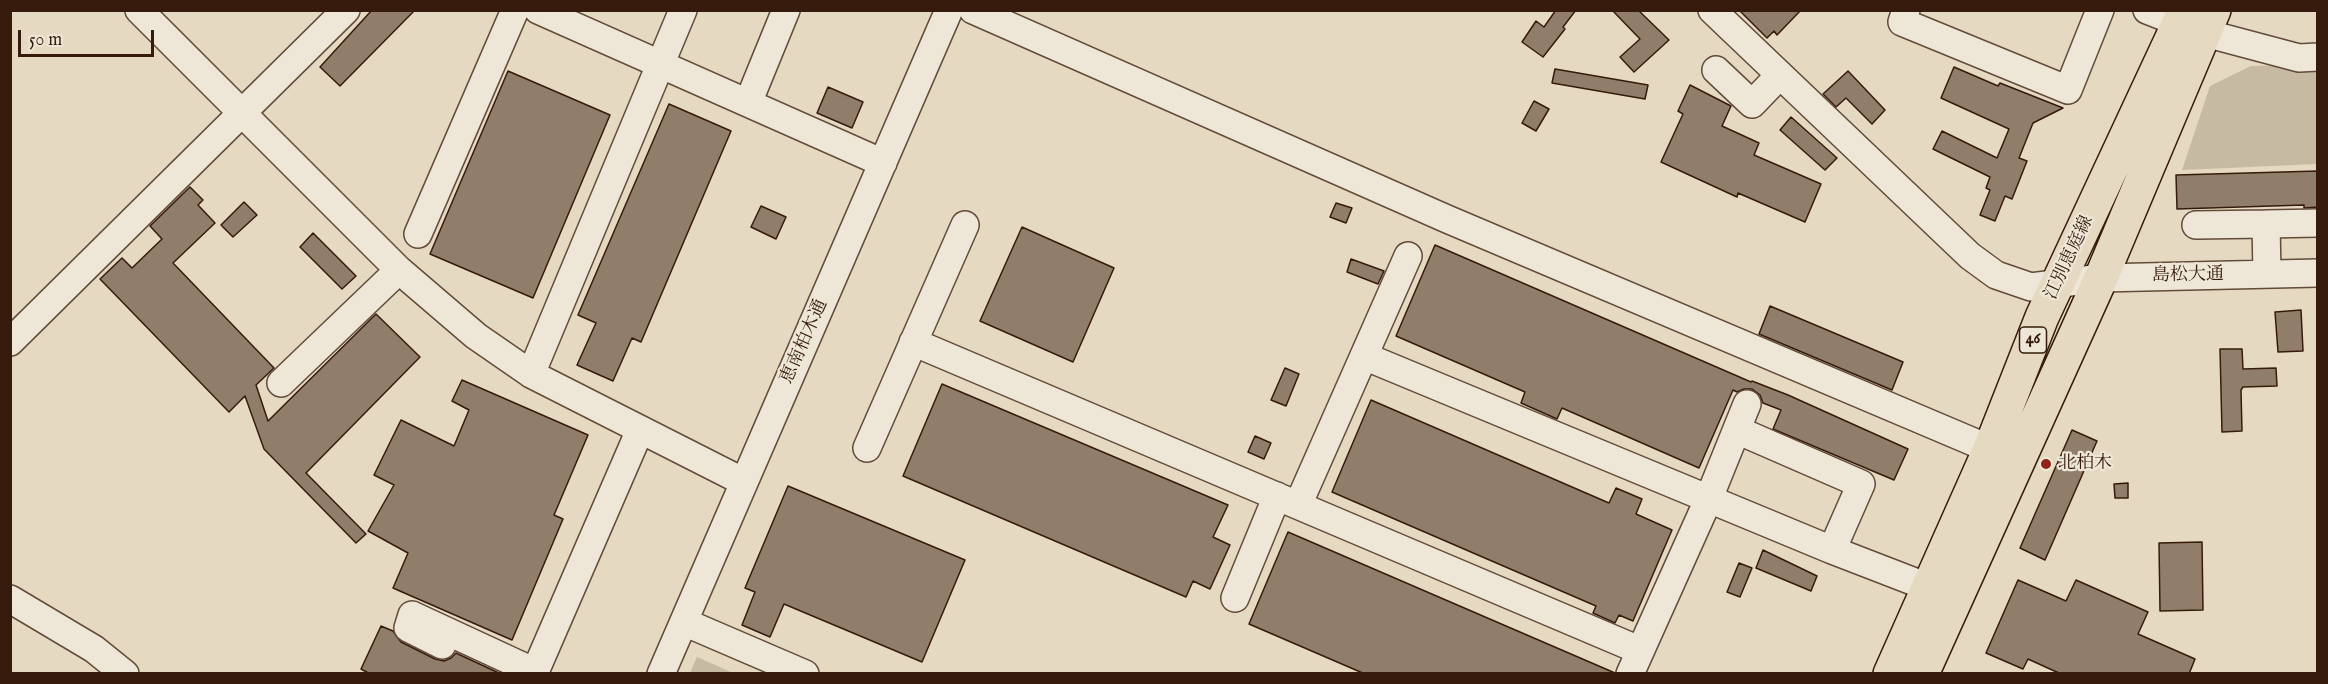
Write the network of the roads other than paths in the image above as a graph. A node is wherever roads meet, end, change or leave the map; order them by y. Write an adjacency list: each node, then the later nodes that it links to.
1 (139, 10): 19 (street)
2 (346, 10): 19 (street)
3 (515, 10): 25 (street)
4 (538, 10): 15 (street)
5 (683, 10): 15 (street)
6 (786, 10): 18 (street)
7 (949, 10): 20 (street, 恵南柏木通)
8 (973, 10): 41 (street)
9 (1712, 10): 17 (street, 島松大通)
10 (1906, 10): 11 (street)
11 (2100, 10)
12 (2147, 10): 13 (street)
13 (2196, 19): 14 (street); 30 (main road, 江別恵庭線 / 46); 31 (main road, 江別恵庭線 / 46)
14 (2318, 57)
15 (661, 64): 18 (street); 35 (street)
16 (1716, 70): 17 (street)
17 (1780, 75): 31 (street, 島松大通)
18 (748, 103): 20 (street)
19 (241, 114): 27 (street); 32 (street)
20 (883, 163): 42 (street, 恵南柏木通)
21 (2318, 223): 22 (street)
22 (2266, 224): 24 (street); 29 (street)
23 (965, 225): 33 (street)
24 (2196, 225)
25 (418, 234)
26 (1408, 256): 34 (street)
27 (399, 270): 35 (street); 36 (street)
28 (2318, 273): 29 (street, 島松大通)
29 (2267, 274): 30 (street, 島松大通)
30 (2102, 278): 31 (street, 島松大通); 46 (main road, 江別恵庭線 / 46)
31 (2058, 283): 41 (main road, 江別恵庭線 / 46)
32 (10, 342)
33 (913, 342): 40 (street); 44 (street)
34 (1364, 356): 43 (street); 44 (street)
35 (531, 374): 38 (street)
36 (281, 383)
37 (1747, 404): 39 (street)
38 (640, 430): 42 (street); 50 (street)
39 (1737, 430): 43 (street); 45 (street)
40 (867, 448)
41 (1990, 449): 46 (main road, 江別恵庭線 / 46)
42 (744, 482): 49 (street, 恵南柏木通)
43 (1709, 498): 45 (street); 51 (street)
44 (1288, 501): 48 (street); 51 (street)
45 (1832, 550): 46 (street)
46 (1942, 593): 55 (main road, 江別恵庭線 / 46); 56 (main road, 江別恵庭線 / 46)
47 (10, 598): 52 (street)
48 (1235, 598)
49 (684, 622): 53 (street, 恵南柏木通); 54 (street)
50 (442, 645)
51 (1634, 662)
52 (125, 674)
53 (662, 674)
54 (805, 674)
55 (1890, 674)
56 (1922, 674)

